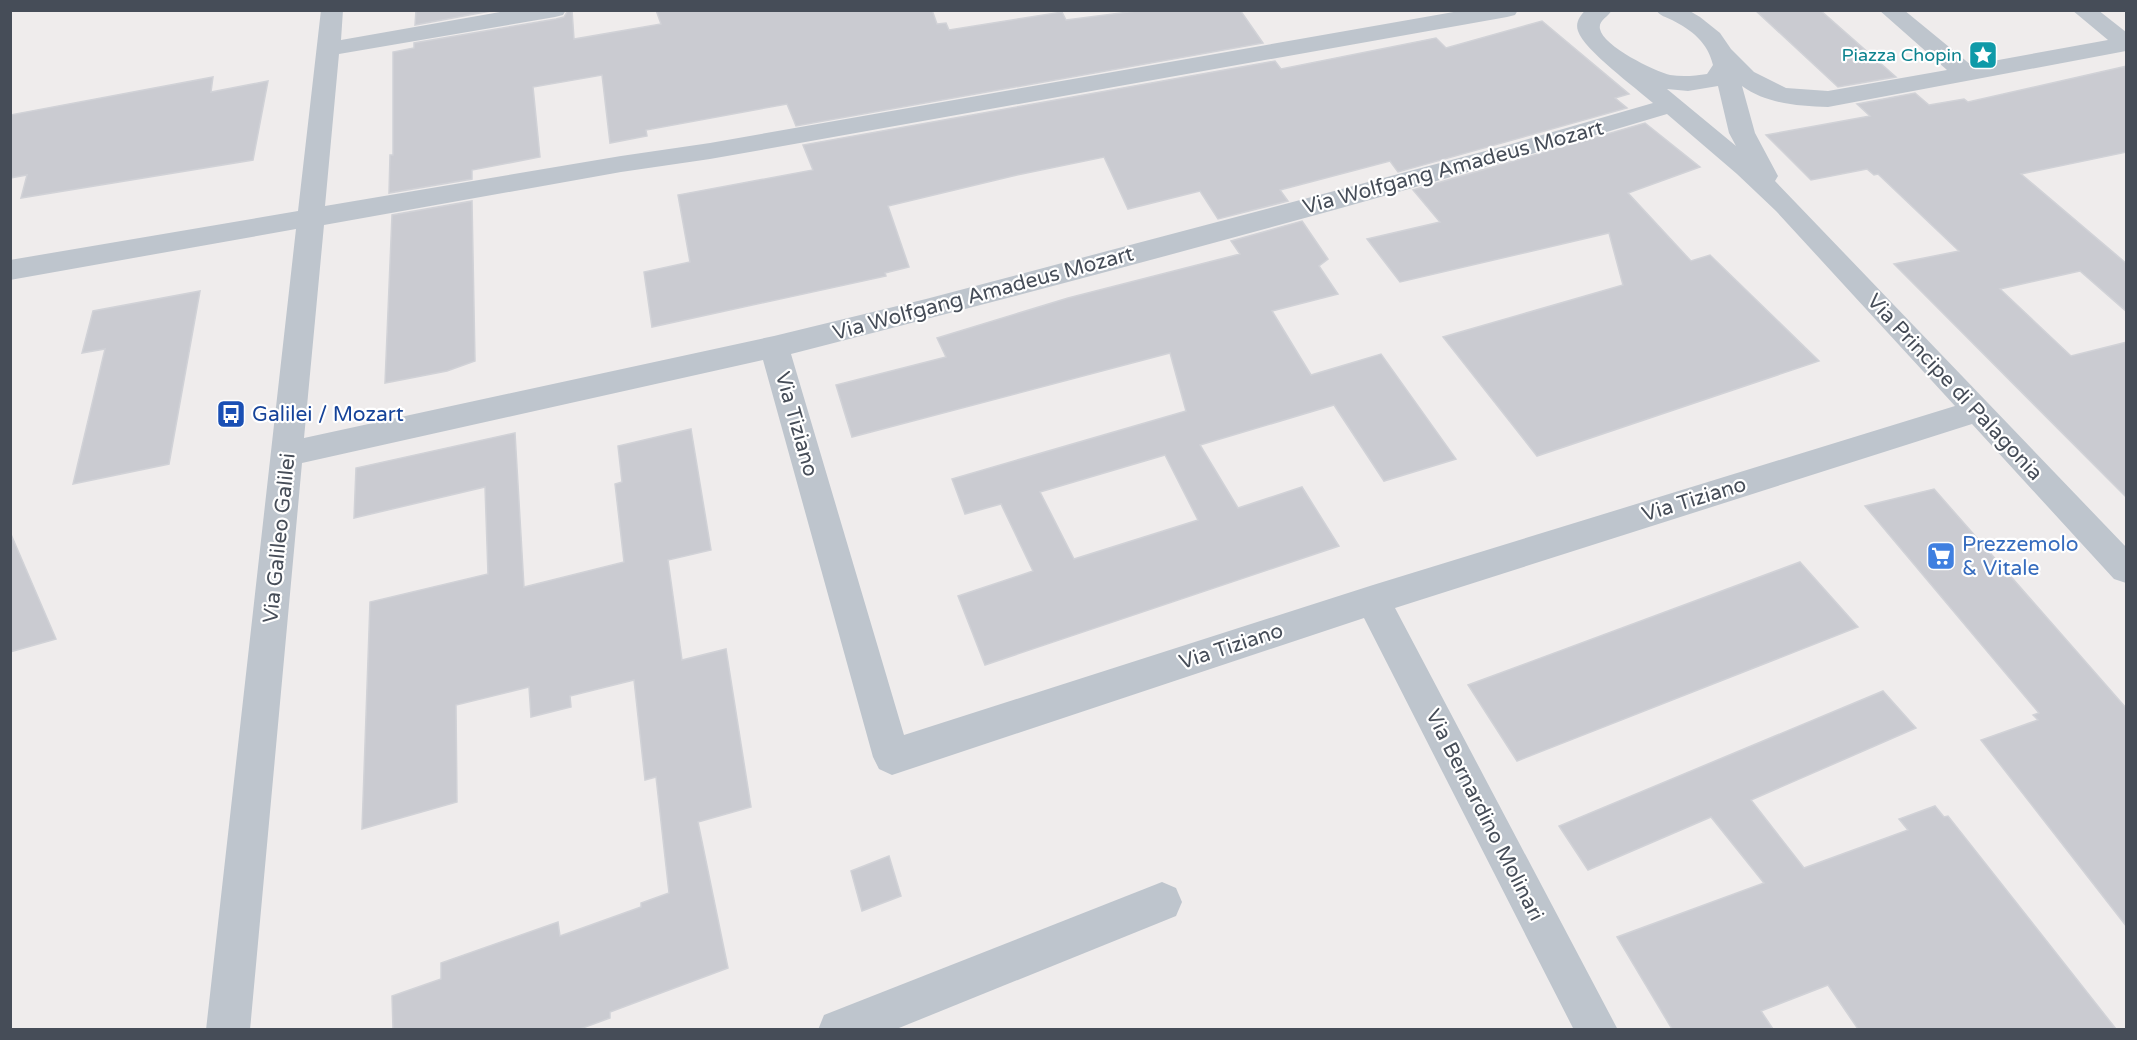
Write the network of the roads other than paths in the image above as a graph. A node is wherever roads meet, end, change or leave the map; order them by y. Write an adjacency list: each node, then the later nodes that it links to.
1 (332, 10): 10 (street, Via Galileo Galilei)
2 (555, 10): 10 (street)
3 (1507, 10): 16 (street)
4 (1667, 10): 11 (street)
5 (1690, 10): 11 (street)
6 (1890, 10): 13 (street)
7 (2083, 10): 9 (street)
8 (1590, 16): 12 (street)
9 (2127, 44): 13 (street)
10 (328, 49): 16 (street, Via Galileo Galilei)
11 (1720, 51): 12 (street); 13 (street); 15 (street, Via Principe di Palagonia)
12 (1617, 59): 14 (street, Via Principe di Palagonia)
13 (1965, 73)
14 (1672, 105): 15 (street, Via Principe di Palagonia); 18 (street, Via Wolfgang Amadeus Mozart)
15 (1785, 205): 19 (street, Via Principe di Palagonia)
16 (311, 218): 17 (street); 20 (street, Via Galileo Galilei)
17 (10, 270)
18 (774, 347): 20 (street, Via Wolfgang Amadeus Mozart); 22 (street, Via Tiziano)
19 (1977, 411): 21 (street, Via Principe di Palagonia); 22 (street, Via Tiziano)
20 (288, 454): 24 (street, Via Galileo Galilei)
21 (2127, 569)
22 (1373, 600): 26 (street, Via Bernardino Molinari)
23 (1162, 902): 25 (street)
24 (228, 1029)
25 (839, 1029)
26 (1597, 1029)

